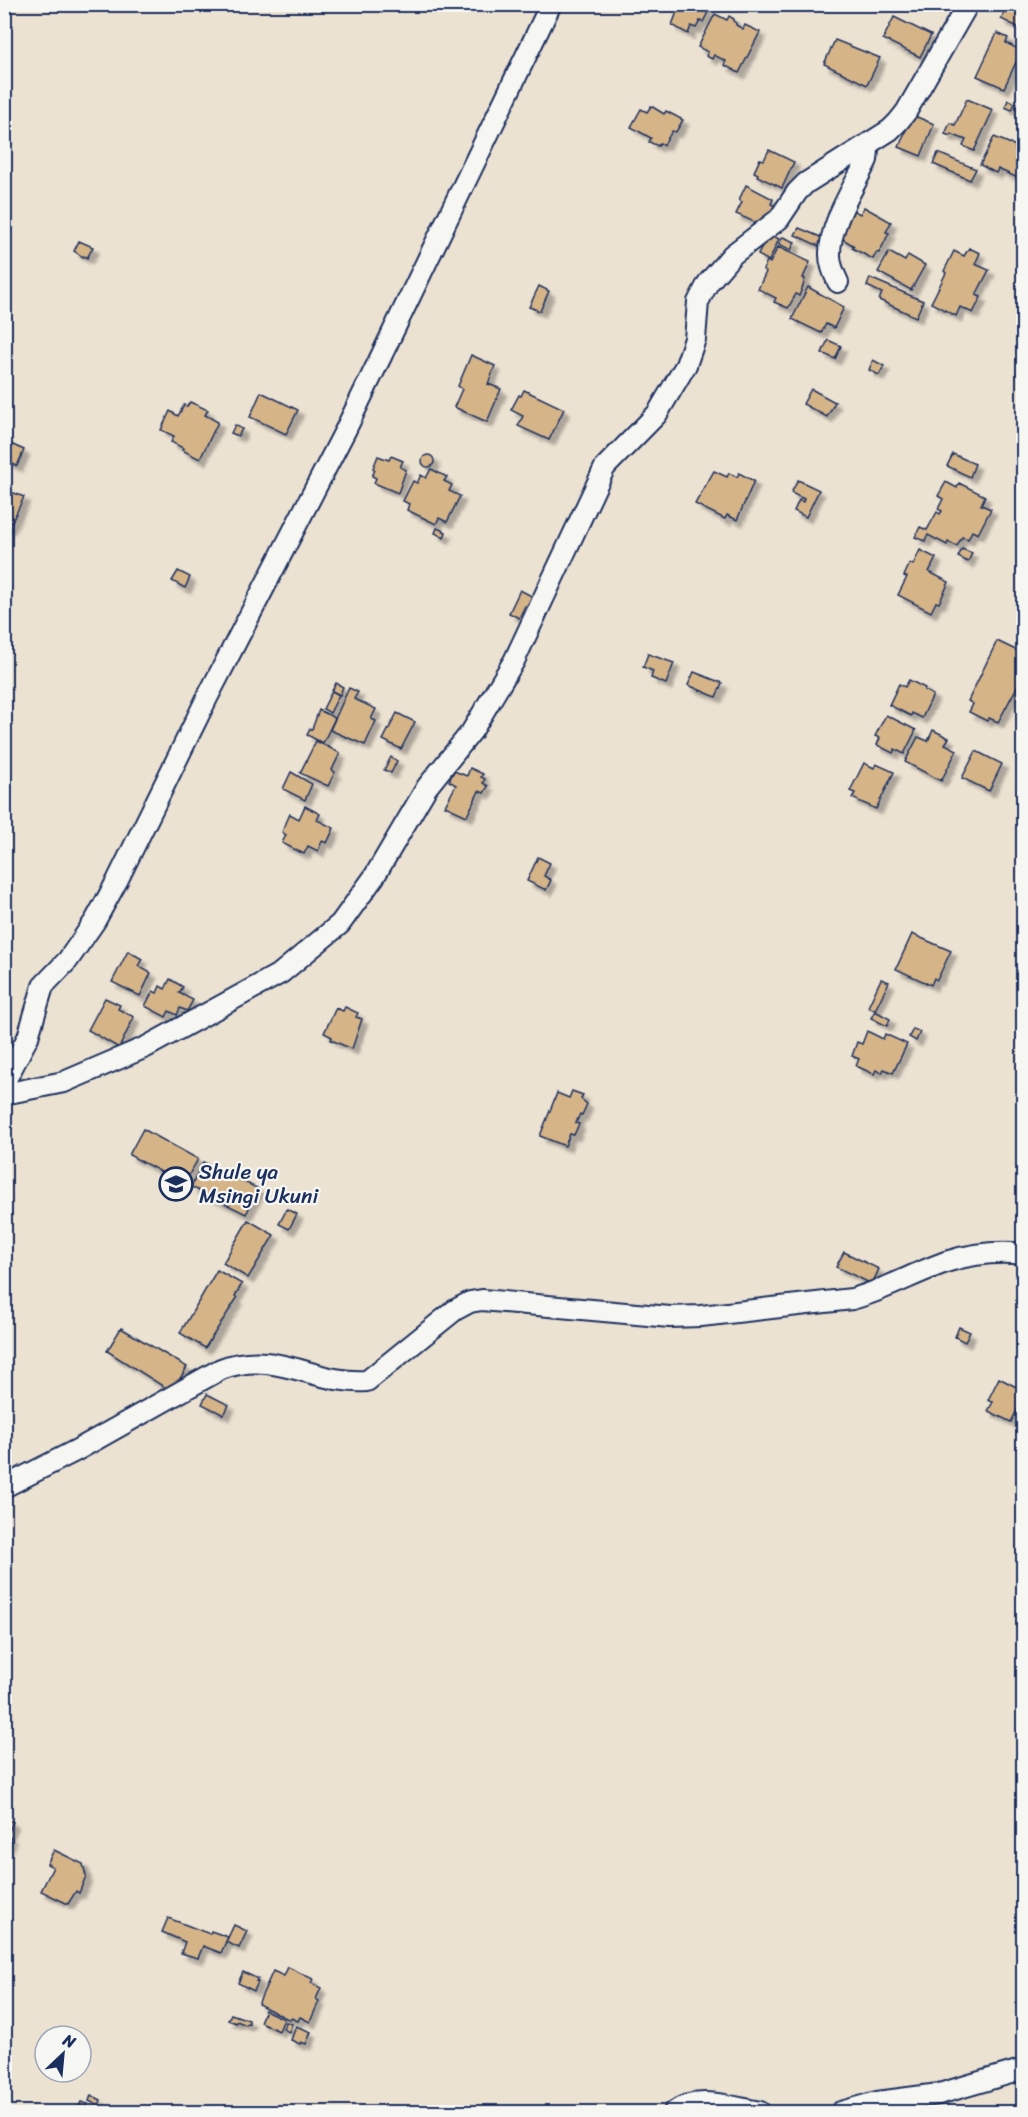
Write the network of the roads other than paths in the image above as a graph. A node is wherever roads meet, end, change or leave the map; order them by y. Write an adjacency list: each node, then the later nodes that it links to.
1 (551, 4): 5 (street)
2 (968, 4): 3 (street)
3 (866, 146): 4 (street); 6 (street)
4 (838, 282)
5 (4, 1083)
6 (4, 1094)
7 (1023, 1254): 8 (street)
8 (4, 1487)
9 (1023, 2068): 12 (street)
10 (674, 2112): 11 (street)
11 (760, 2112)
12 (841, 2112)

